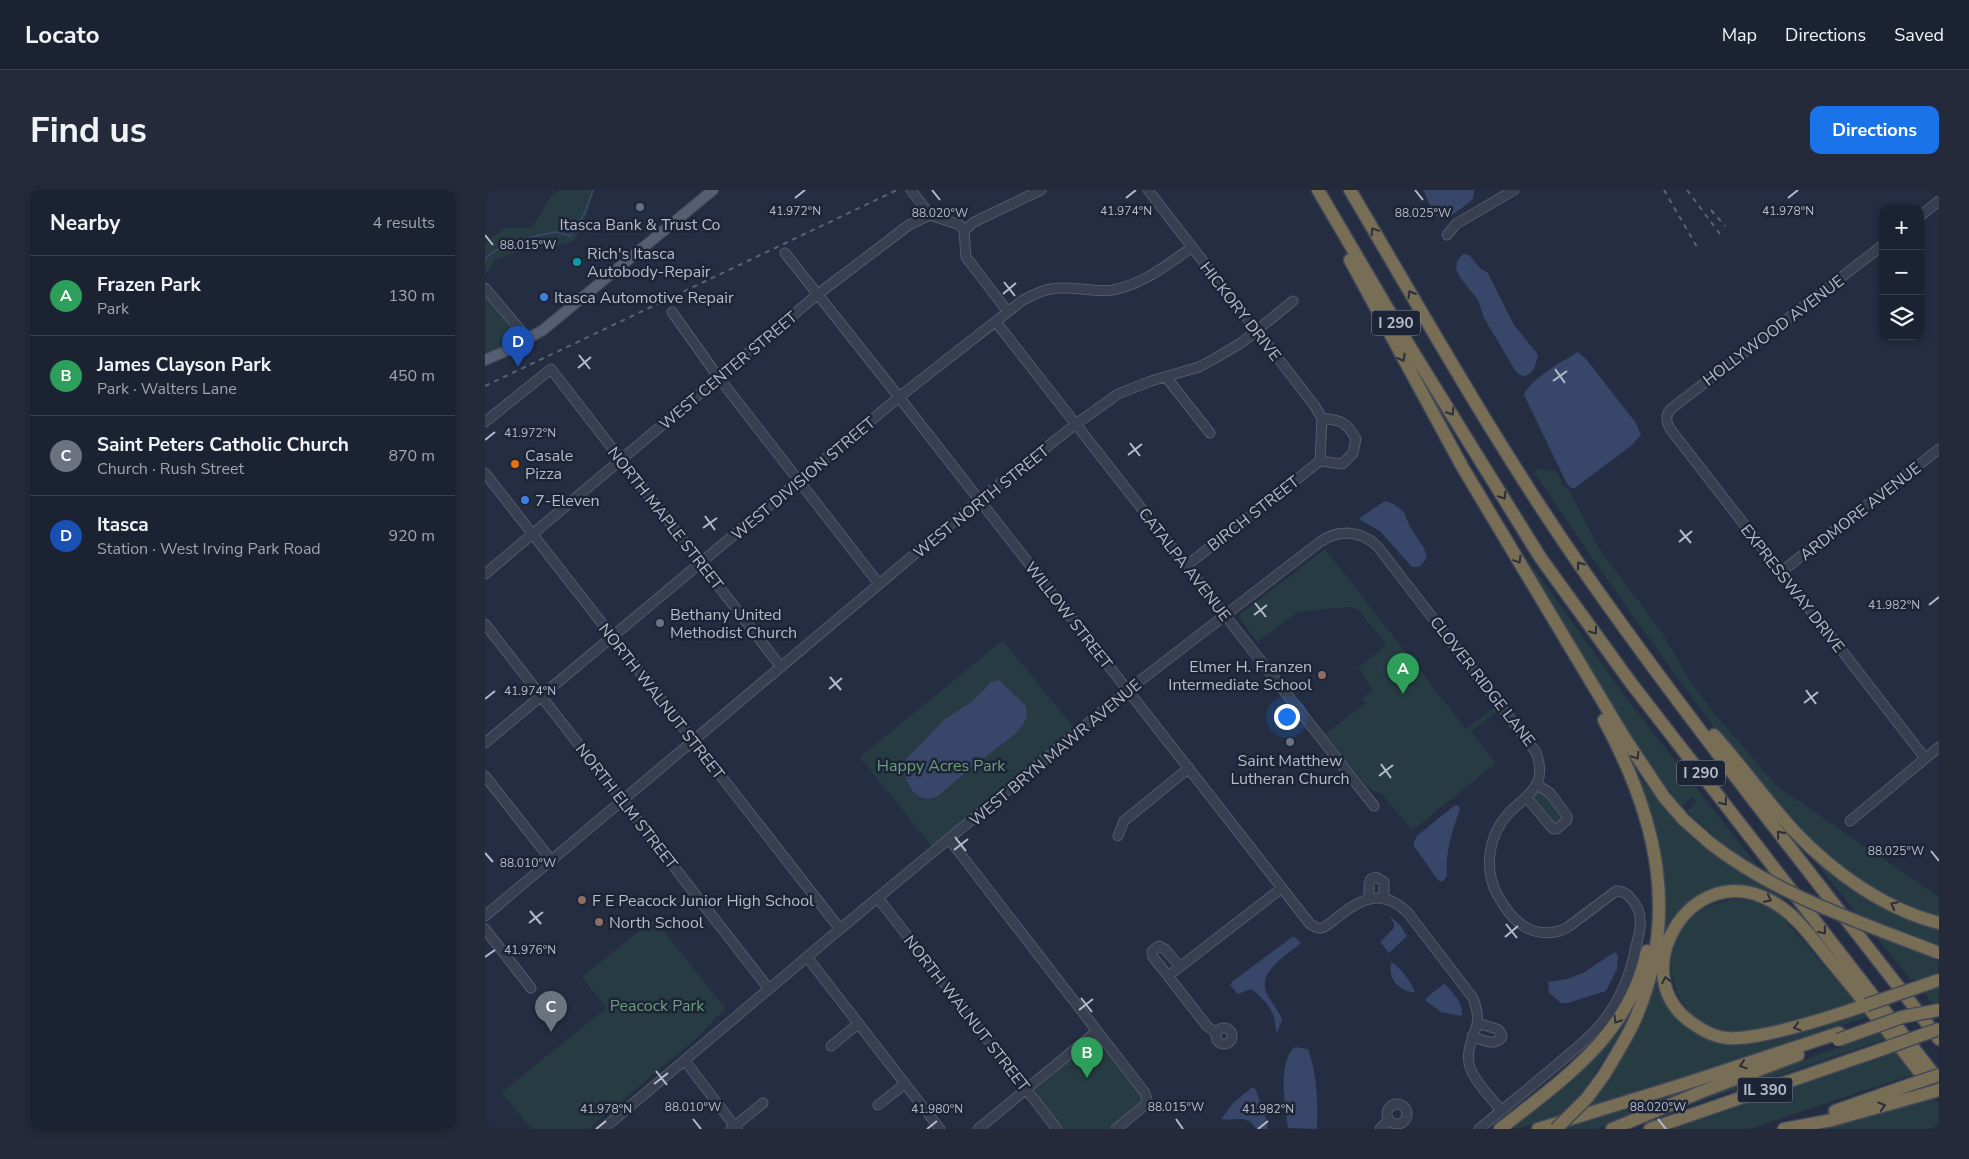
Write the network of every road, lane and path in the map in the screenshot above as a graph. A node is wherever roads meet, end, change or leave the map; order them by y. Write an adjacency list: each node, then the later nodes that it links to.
1 (713, 190): 23 (main road)
2 (911, 190): 10 (street)
3 (1041, 190): 11 (street)
4 (1147, 190): 13 (street, HICKORY DRIVE)
5 (1318, 190): 45 (highway, one-way to 45); 97 (highway, I 290, one-way to 97)
6 (1350, 190): 49 (highway, I 290, one-way to 6)
7 (1514, 190): 12 (street)
8 (1939, 201): 9 (street)
9 (1924, 213)
10 (930, 215): 11 (street); 17 (street, WEST CENTER STREET)
11 (964, 231): 20 (street)
12 (1447, 236)
13 (1191, 248): 20 (street); 22 (street, HICKORY DRIVE)
14 (1879, 249): 28 (street, HOLLYWOOD AVENUE)
15 (785, 253): 17 (street, WILLOW STREET)
16 (485, 288): 23 (street)
17 (818, 294): 26 (street, WEST CENTER STREET); 27 (street, WILLOW STREET)
18 (1293, 301): 22 (street, WEST NORTH STREET)
19 (672, 312): 26 (street)
20 (1008, 312): 21 (street, WEST DIVISION STREET)
21 (995, 322): 27 (street, WEST DIVISION STREET); 31 (street, CATALPA AVENUE)
22 (1256, 330): 25 (street, WEST NORTH STREET); 29 (street, HICKORY DRIVE)
23 (528, 339): 24 (main road)
24 (485, 360)
25 (1166, 377): 31 (street, WEST NORTH STREET); 32 (street)
26 (719, 378): 34 (street, WEST CENTER STREET); 37 (street)
27 (899, 397): 37 (street, WEST DIVISION STREET); 38 (street, WILLOW STREET)
28 (1667, 416): 42 (street, EXPRESSWAY DRIVE)
29 (1322, 418): 35 (street); 35 (street)
30 (485, 422): 34 (street, NORTH MAPLE STREET)
31 (1076, 424): 38 (street, WEST NORTH STREET); 41 (street, CATALPA AVENUE)
32 (1210, 433)
33 (1939, 449): 42 (street, ARDMORE AVENUE)
34 (621, 460): 39 (street, WEST CENTER STREET); 40 (street, NORTH MAPLE STREET)
35 (1320, 461): 41 (street, BIRCH STREET)
36 (485, 473): 39 (street, NORTH WALNUT STREET)
37 (799, 481): 40 (street, WEST DIVISION STREET); 44 (street)
38 (979, 500): 44 (street, WEST NORTH STREET); 51 (street, WILLOW STREET)
39 (532, 533): 43 (street, WEST CENTER STREET); 48 (street, NORTH WALNUT STREET)
40 (702, 563): 48 (street, WEST DIVISION STREET); 50 (street, NORTH MAPLE STREET)
41 (1186, 566): 46 (street, CATALPA AVENUE)
42 (1781, 572): 56 (street, EXPRESSWAY DRIVE)
43 (485, 574)
44 (879, 584): 50 (street, WEST NORTH STREET)
45 (1547, 609): 66 (highway); 76 (highway, one-way to 76, bridge)
46 (1225, 615): 51 (street, WEST BRYN MAWR AVENUE); 59 (street, CLOVER RIDGE LANE); 62 (street, CATALPA AVENUE)
47 (485, 624): 52 (street, NORTH ELM STREET)
48 (613, 636): 52 (street, WEST DIVISION STREET); 53 (street, NORTH WALNUT STREET)
49 (1649, 661): 73 (highway, one-way to 49); 78 (highway, I 290, one-way to 49)
50 (781, 667): 53 (street, WEST NORTH STREET)
51 (1128, 690): 57 (street, WILLOW STREET); 65 (street, WEST BRYN MAWR AVENUE)
52 (541, 696): 54 (street, WEST DIVISION STREET); 61 (street, NORTH ELM STREET)
53 (693, 740): 61 (street, WEST NORTH STREET); 75 (street, NORTH WALNUT STREET)
54 (485, 743)
55 (1939, 747): 56 (street)
56 (1925, 758): 63 (street)
57 (1189, 768): 64 (street); 68 (street, WILLOW STREET)
58 (485, 776): 67 (street)
59 (1536, 784): 60 (street, CLOVER RIDGE LANE); 60 (street)
60 (1527, 798): 104 (street, CLOVER RIDGE LANE)
61 (622, 799): 67 (street, WEST NORTH STREET); 83 (street, NORTH ELM STREET)
62 (1374, 806)
63 (1850, 821)
64 (1118, 836)
65 (949, 839): 69 (street, WEST BRYN MAWR AVENUE); 89 (street)
66 (1651, 839): 114 (highway, one-way to 114); 116 (highway, bridge)
67 (551, 860): 72 (street, WEST NORTH STREET)
68 (1282, 888): 70 (street, WILLOW STREET); 79 (street)
69 (878, 898): 75 (street, WEST BRYN MAWR AVENUE); 99 (street, NORTH WALNUT STREET)
70 (1369, 898): 71 (street); 71 (street)
71 (1384, 899): 86 (street)
72 (485, 916)
73 (1939, 923)
74 (485, 929): 82 (street)
75 (840, 929): 77 (street, WEST BRYN MAWR AVENUE)
76 (1939, 953)
77 (807, 957): 83 (street, WEST BRYN MAWR AVENUE); 87 (street)
78 (1880, 963): 88 (highway); 93 (highway, I 290)
79 (1180, 967): 80 (street); 80 (street)
80 (1168, 976): 90 (street)
81 (1939, 980): 101 (highway, one-way to 101, bridge)
82 (531, 988)
83 (769, 989): 95 (street, WEST BRYN MAWR AVENUE)
84 (1939, 1005): 92 (highway)
85 (1939, 1010): 92 (highway, bridge)
86 (1477, 1023): 91 (street); 91 (street)
87 (859, 1024): 94 (street); 98 (street)
88 (1939, 1030): 118 (highway, IL 390, bridge)
89 (1097, 1031): 99 (street); 111 (street)
90 (1216, 1033)
91 (1473, 1036): 104 (street)
92 (1839, 1036): 115 (highway, one-way to 115); 117 (highway)
93 (1939, 1039)
94 (831, 1046)
95 (685, 1061): 106 (street); 107 (street, WEST BRYN MAWR AVENUE)
96 (1939, 1075): 119 (highway, IL 390, bridge)
97 (1939, 1081)
98 (905, 1084): 103 (street); 108 (street)
99 (1026, 1089): 109 (street); 110 (street, NORTH WALNUT STREET)
100 (1939, 1090): 119 (highway, one-way to 100, bridge)
101 (1939, 1096)
102 (763, 1103): 106 (street)
103 (878, 1105)
104 (1501, 1110): 113 (street, CLOVER RIDGE LANE)
105 (1389, 1120): 112 (street)
106 (734, 1128)
107 (603, 1129)
108 (940, 1129)
109 (978, 1129)
110 (1057, 1129)
111 (1117, 1129)
112 (1380, 1129)
113 (1479, 1129)
114 (1500, 1129)
115 (1538, 1129)
116 (1556, 1129)
117 (1612, 1129)
118 (1650, 1129)
119 (1784, 1129)

